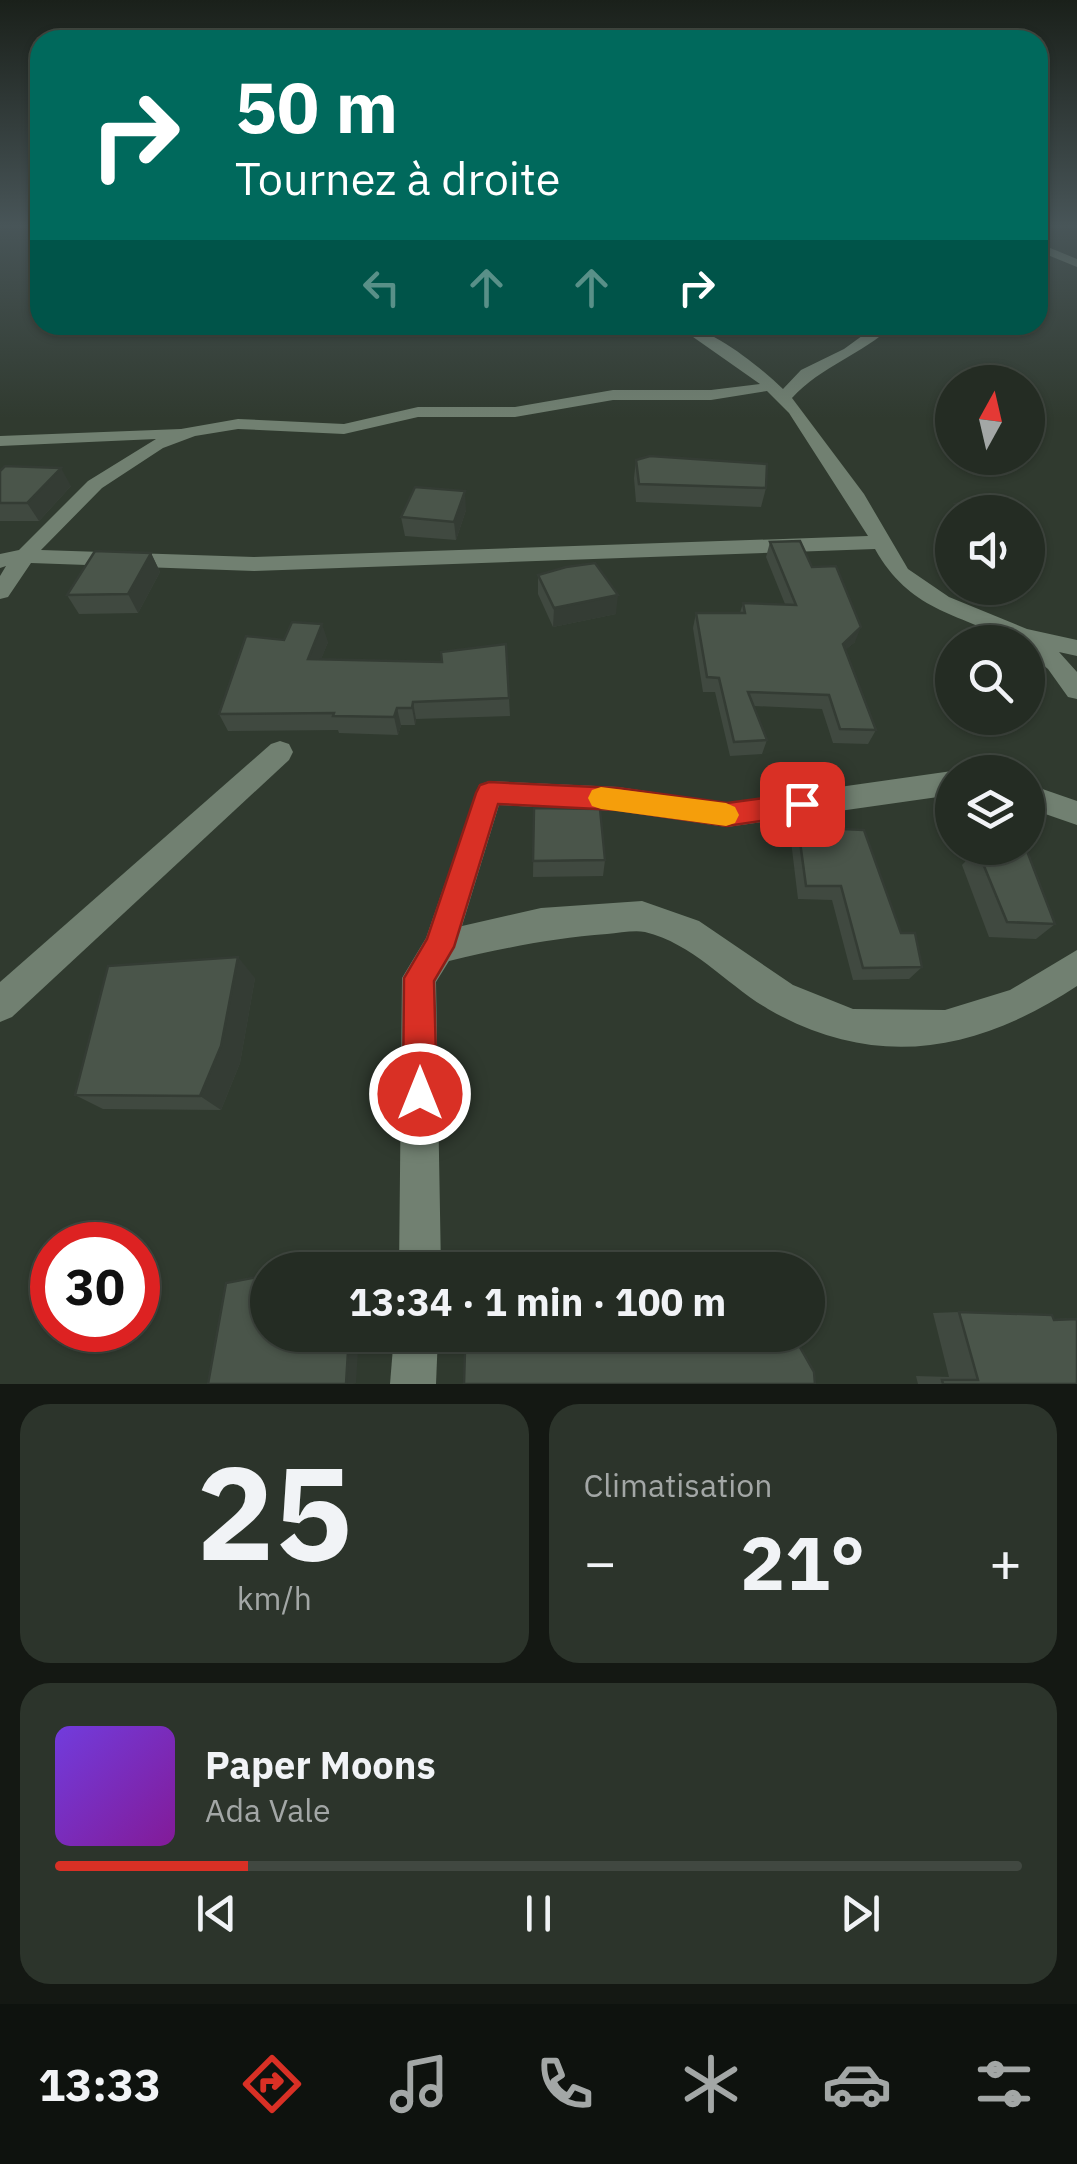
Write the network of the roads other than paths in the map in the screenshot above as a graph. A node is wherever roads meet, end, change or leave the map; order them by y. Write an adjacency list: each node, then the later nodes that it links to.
1 (699, 335): 4 (street)
2 (873, 335): 4 (street)
3 (749, 392): 4 (street); 4 (street); 5 (street)
4 (783, 398): 7 (street)
5 (181, 433): 6 (street); 8 (street)
6 (0, 441)
7 (882, 542): 8 (street); 10 (street)
8 (11, 559): 9 (street)
9 (0, 592)
10 (996, 625)
11 (1045, 641): 12 (street)
12 (1077, 648)
13 (1045, 654): 14 (street)
14 (1077, 690)
15 (280, 752): 21 (street)
16 (935, 785): 19 (street)
17 (1045, 802): 18 (street)
18 (1077, 814)
19 (439, 947): 20 (street); 22 (street)
20 (1077, 967)
21 (0, 1005)
22 (420, 1252)
23 (415, 1352): 24 (street)
24 (414, 1384)

